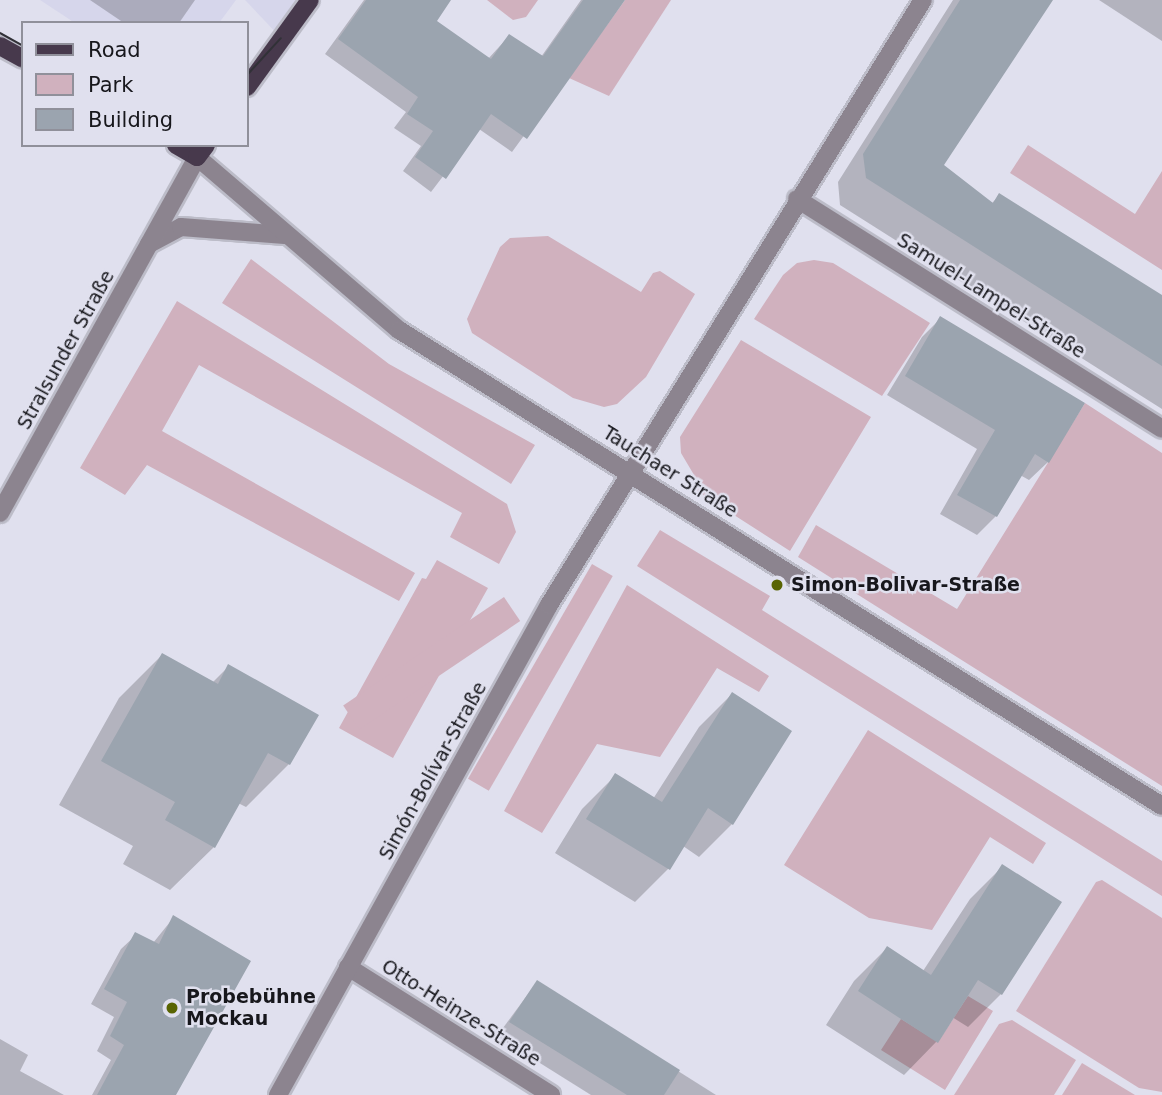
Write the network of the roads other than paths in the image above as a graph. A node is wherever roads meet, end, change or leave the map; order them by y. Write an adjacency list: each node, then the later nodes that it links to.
1 (310, 0): 5 (main road)
2 (923, 0): 8 (street)
3 (0, 46): 4 (main road)
4 (21, 58)
5 (248, 87)
6 (185, 147): 7 (main road, Tauchaer Straße)
7 (202, 151): 9 (street, Tauchaer Straße); 10 (street, Stralsunder Straße)
8 (797, 199): 11 (street, Samuel-Lampel-Straße); 12 (street)
9 (285, 235): 10 (street); 12 (street, Tauchaer Straße)
10 (149, 244): 13 (street, Stralsunder Straße)
11 (1162, 429)
12 (629, 470): 14 (street, Tauchaer Straße); 15 (street, Simón-Bolívar-Straße)
13 (0, 513)
14 (1162, 806)
15 (348, 967): 16 (street, Simón-Bolívar-Straße); 17 (street, Otto-Heinze-Straße)
16 (278, 1095)
17 (551, 1095)

